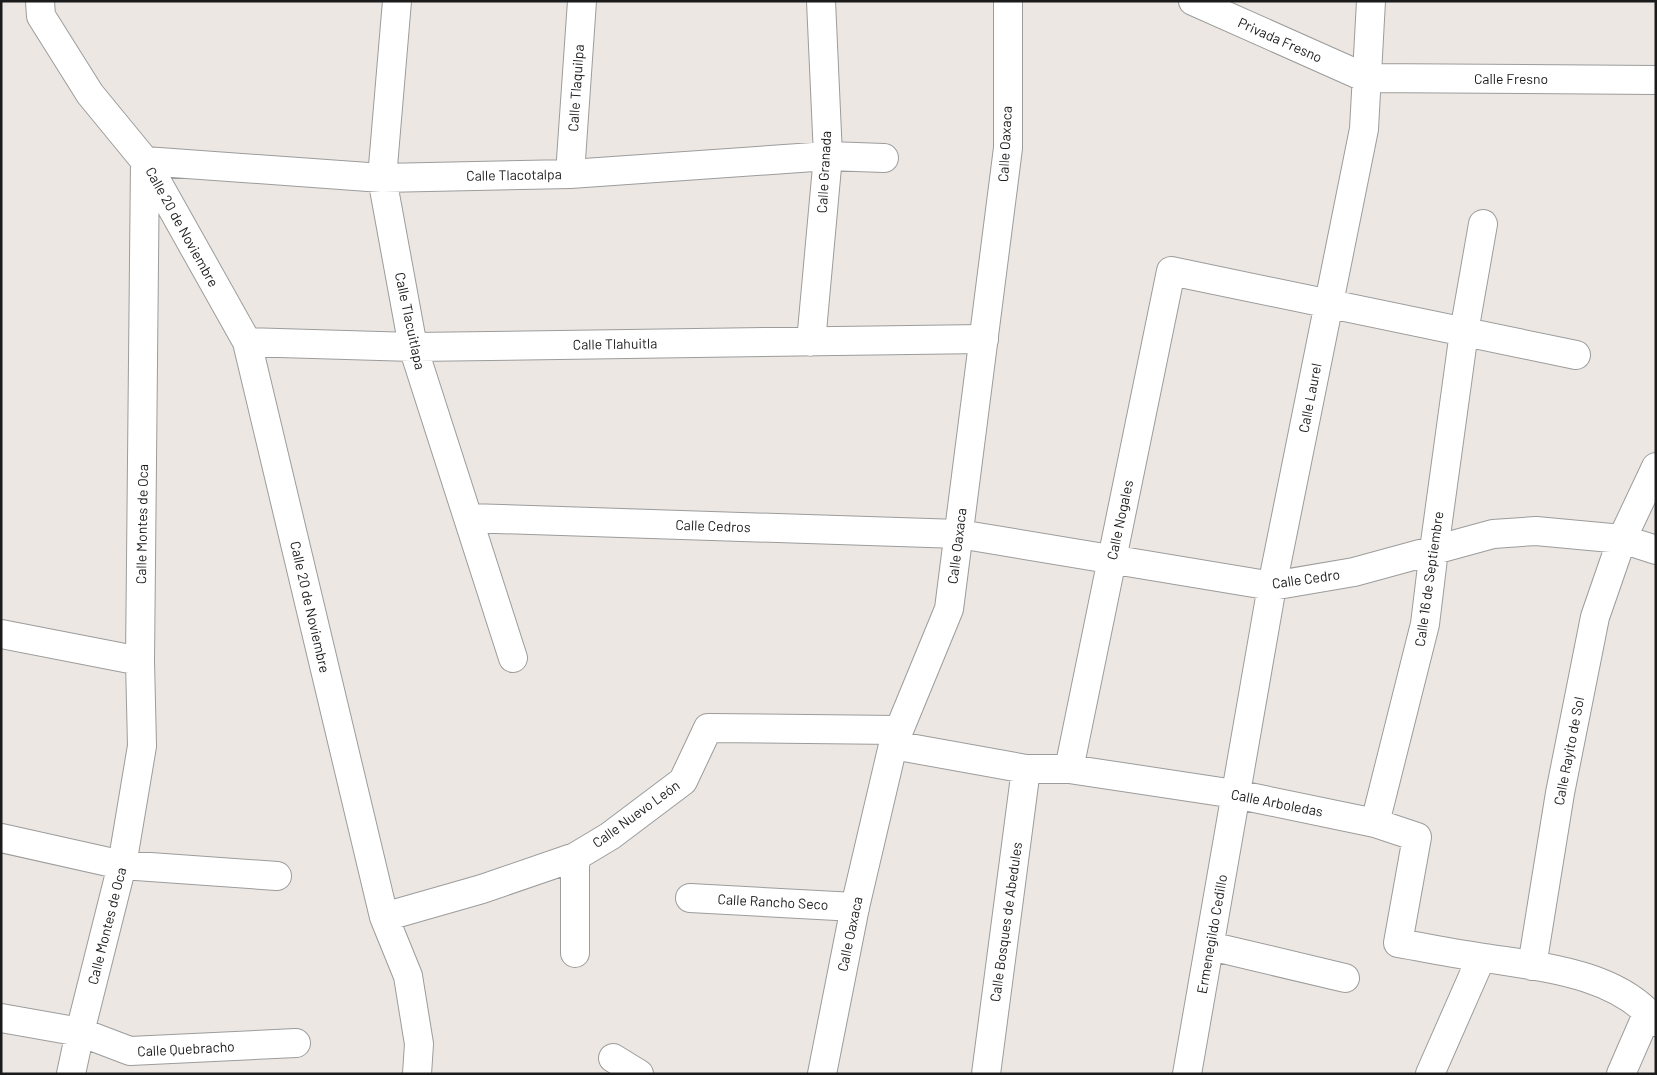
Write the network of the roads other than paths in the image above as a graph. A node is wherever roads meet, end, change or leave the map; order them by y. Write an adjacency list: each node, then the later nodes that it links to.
1 (40, 1): 12 (street)
2 (397, 1): 14 (street, Calle Tlacuitlapa)
3 (582, 1): 13 (street, Calle Tlaquilpa)
4 (821, 1): 10 (street, Calle Granada)
5 (1008, 1): 18 (street, Calle Oaxaca)
6 (1193, 1): 8 (street, Privada Fresno)
7 (1372, 1): 8 (street, Calle Laurel)
8 (1366, 78): 9 (street, Calle Fresno); 16 (street, Calle Laurel)
9 (1656, 80)
10 (828, 156): 11 (street, Calle Tlacotalpa); 13 (street, Calle Tlacotalpa); 20 (street, Calle Granada)
11 (884, 158)
12 (145, 161): 14 (street, Calle Tlacotalpa); 19 (street, Calle 20 de Noviembre); 33 (street, Calle Montes de Oca)
13 (570, 174): 14 (street, Calle Tlacotalpa)
14 (382, 178): 21 (street, Calle Tlacuitlapa)
15 (1483, 224): 17 (street, Calle 16 de Septiembre)
16 (1329, 304): 17 (street); 29 (street, Calle Nogales); 30 (street, Calle Laurel)
17 (1464, 332): 22 (street); 27 (street, Calle 16 de Septiembre)
18 (984, 339): 20 (street, Calle Tlahuitla); 25 (street, Calle Oaxaca)
19 (247, 342): 21 (street, Calle Tlahuitla); 45 (street, Calle 20 de Noviembre)
20 (811, 342): 21 (street, Calle Tlahuitla)
21 (413, 347): 24 (street, Calle Tlacuitlapa)
22 (1576, 355)
23 (1656, 467): 26 (street, Calle Rayito de Sol)
24 (468, 518): 25 (street, Calle Cedros); 32 (street, Calle Tlacuitlapa)
25 (959, 534): 29 (street, Calle Cedro); 34 (street, Calle Oaxaca)
26 (1622, 539): 27 (street, Calle Cedro); 28 (street, Calle Cedro); 49 (street, Calle Rayito de Sol)
27 (1434, 550): 30 (street, Calle Cedro); 38 (street, Calle 16 de Septiembre)
28 (1656, 550)
29 (1112, 560): 30 (street, Calle Cedro); 36 (street, Calle Nogales)
30 (1272, 586): 37 (street, Calle Laurel)
31 (1, 634): 33 (street)
32 (513, 658)
33 (140, 661): 41 (street, Calle Montes de Oca)
34 (895, 737): 35 (street, Calle Arboledas); 40 (street, Calle Nuevo León); 44 (street, Calle Oaxaca)
35 (1026, 770): 36 (street, Calle Arboledas); 60 (street, Calle Bosques de Abedules)
36 (1069, 770): 37 (street, Calle Arboledas)
37 (1235, 794): 38 (street, Calle Arboledas); 46 (street, Ermenegildo Cedillo)
38 (1375, 823): 48 (street, Calle Arboledas)
39 (1, 838): 41 (street)
40 (575, 857): 45 (street, Calle Nuevo León); 47 (street)
41 (122, 865): 42 (street); 53 (street, Calle Montes de Oca)
42 (277, 876)
43 (690, 898): 44 (street, Calle Rancho Seco)
44 (855, 907): 59 (street, Calle Oaxaca)
45 (384, 917): 57 (street, Calle 20 de Noviembre)
46 (1210, 946): 50 (street); 61 (street, Ermenegildo Cedillo)
47 (575, 953)
48 (1481, 958): 49 (street, Calle Arboledas); 62 (street)
49 (1532, 966): 51 (street)
50 (1345, 978)
51 (1652, 1017): 63 (street)
52 (1, 1018): 53 (street, Calle Quebracho)
53 (80, 1032): 54 (street, Calle Quebracho); 56 (street, Calle Montes de Oca)
54 (296, 1044)
55 (613, 1058): 58 (street)
56 (71, 1074)
57 (417, 1074)
58 (639, 1074)
59 (822, 1074)
60 (986, 1074)
61 (1187, 1074)
62 (1430, 1074)
63 (1621, 1074)

